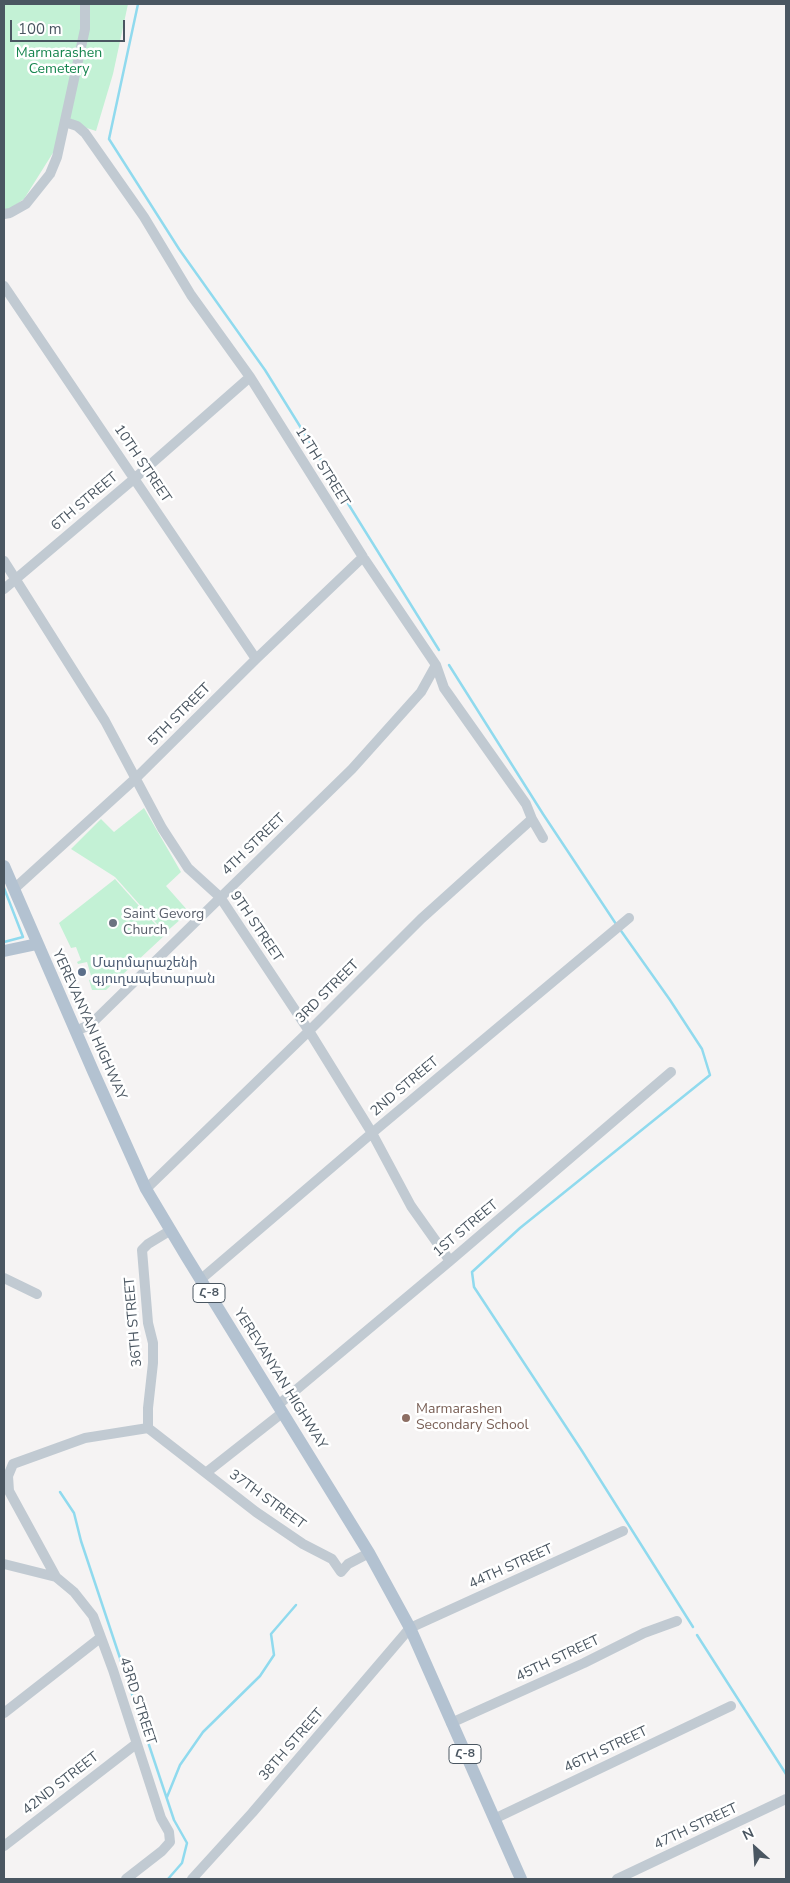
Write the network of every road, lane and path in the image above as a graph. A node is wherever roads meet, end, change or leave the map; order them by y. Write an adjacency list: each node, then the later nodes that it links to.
1 (85, 4): 2 (street)
2 (64, 122): 3 (street); 5 (street, 11TH STREET)
3 (4, 214)
4 (4, 286): 6 (street, 10TH STREET)
5 (250, 377): 6 (street, 6TH STREET); 7 (street, 11TH STREET)
6 (135, 478): 9 (street, 6TH STREET); 11 (street, 10TH STREET)
7 (363, 557): 11 (street, 5TH STREET); 12 (street, 11TH STREET)
8 (4, 560): 9 (street, 9TH STREET)
9 (15, 578): 10 (street, 6TH STREET); 13 (street, 9TH STREET)
10 (4, 588)
11 (256, 658): 13 (street, 5TH STREET)
12 (436, 664): 14 (street, 11TH STREET); 18 (street, 4TH STREET)
13 (136, 778): 17 (street, 5TH STREET); 18 (street, 9TH STREET)
14 (532, 819): 15 (street, 11TH STREET); 23 (street, 3RD STREET)
15 (543, 838)
16 (4, 866): 17 (main road, YEREVANYAN HIGHWAY / Հ-8)
17 (14, 889): 20 (main road, YEREVANYAN HIGHWAY / Հ-8)
18 (220, 898): 22 (street, 4TH STREET); 23 (street, 9TH STREET)
19 (629, 918): 25 (street, 2ND STREET)
20 (37, 944): 21 (main road); 22 (main road, YEREVANYAN HIGHWAY / Հ-8)
21 (4, 951)
22 (75, 1031): 26 (main road, YEREVANYAN HIGHWAY / Հ-8)
23 (309, 1031): 25 (street, 9TH STREET); 26 (street, 3RD STREET)
24 (671, 1072): 28 (street, 1ST STREET)
25 (372, 1133): 28 (street, 9TH STREET); 30 (street, 2ND STREET)
26 (146, 1189): 27 (main road, YEREVANYAN HIGHWAY / Հ-8)
27 (171, 1230): 30 (main road, YEREVANYAN HIGHWAY / Հ-8); 33 (street, 36TH STREET)
28 (450, 1261): 32 (street, 1ST STREET)
29 (4, 1278): 31 (street)
30 (200, 1280): 32 (main road, YEREVANYAN HIGHWAY / Հ-8)
31 (37, 1294)
32 (280, 1409): 34 (street, 1ST STREET); 36 (main road, YEREVANYAN HIGHWAY / Հ-8)
33 (148, 1428): 34 (street, 37TH STREET); 39 (street)
34 (206, 1472): 36 (street, 37TH STREET)
35 (623, 1531): 41 (street, 44TH STREET)
36 (369, 1552): 41 (main road, YEREVANYAN HIGHWAY / Հ-8)
37 (9, 1565): 38 (street); 39 (street, 43RD STREET)
38 (4, 1573)
39 (56, 1577): 42 (street, 43RD STREET)
40 (677, 1621): 45 (street, 45TH STREET)
41 (410, 1628): 45 (main road, YEREVANYAN HIGHWAY / Հ-8); 51 (street, 38TH STREET)
42 (100, 1638): 44 (street); 46 (street, 43RD STREET)
43 (731, 1706): 48 (street, 46TH STREET)
44 (4, 1713)
45 (451, 1723): 48 (main road, YEREVANYAN HIGHWAY / Հ-8)
46 (136, 1744): 49 (street, 42ND STREET); 50 (street, 43RD STREET)
47 (786, 1799): 53 (street, 47TH STREET)
48 (494, 1819): 52 (main road, YEREVANYAN HIGHWAY / Հ-8)
49 (4, 1846)
50 (126, 1879)
51 (192, 1879)
52 (521, 1879)
53 (617, 1879)

